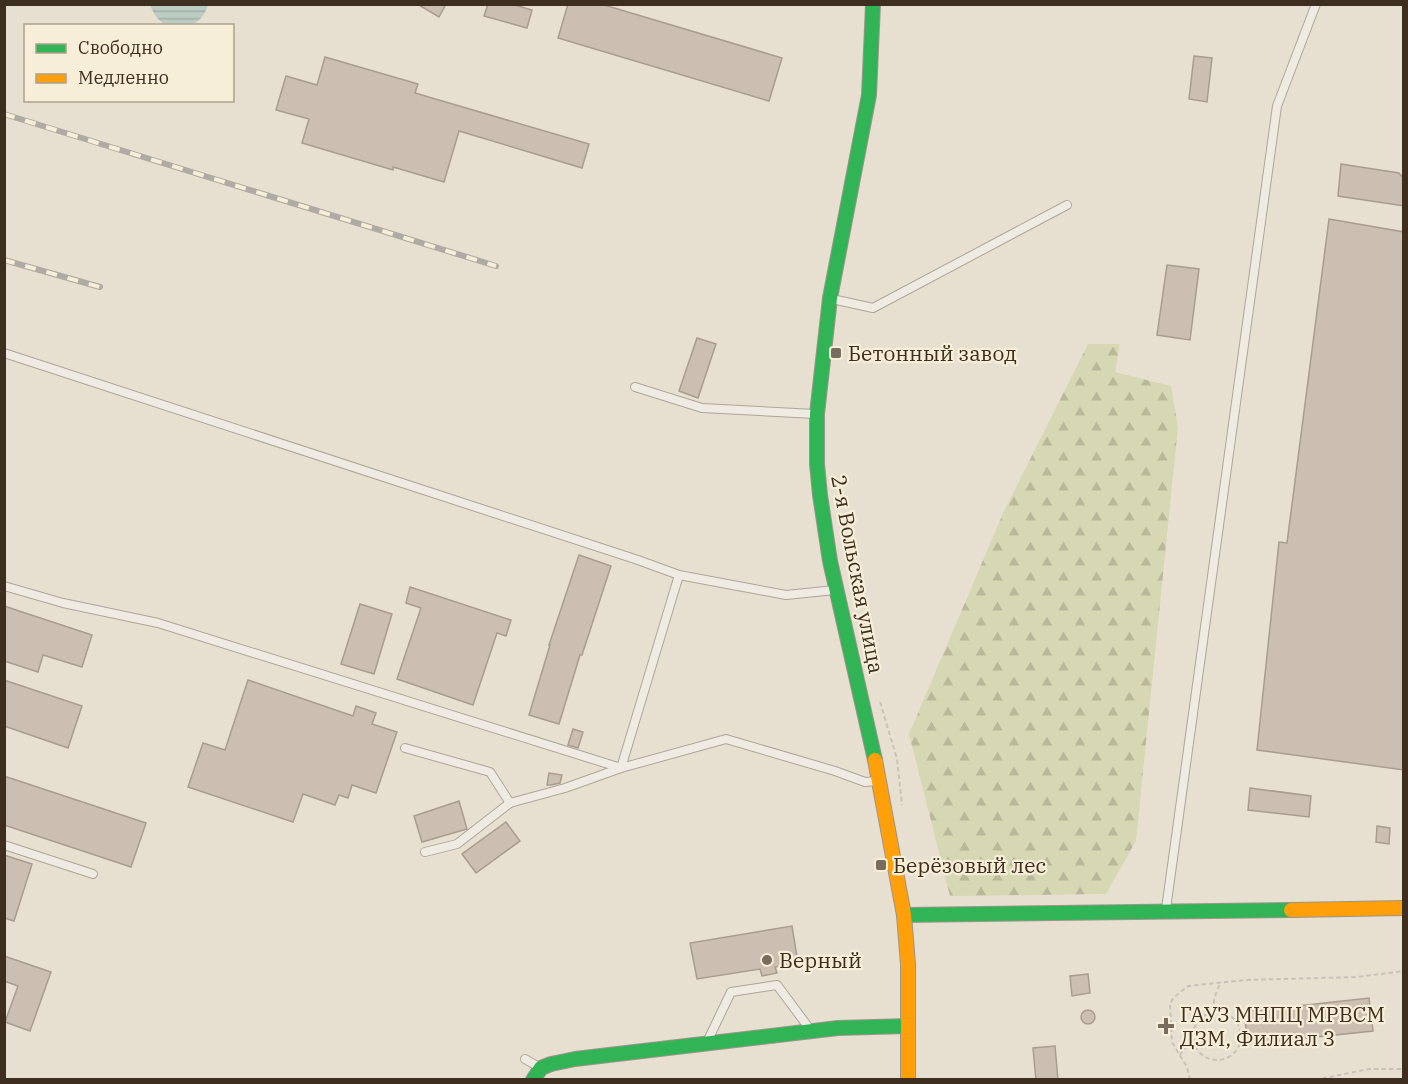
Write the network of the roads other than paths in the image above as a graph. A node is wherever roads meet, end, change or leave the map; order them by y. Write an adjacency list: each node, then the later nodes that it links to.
1 (873, 4): 4 (main road, 2-я Вольская улица)
2 (1316, 4): 19 (lane)
3 (1068, 205): 4 (lane)
4 (830, 298): 7 (main road, 2-я Вольская улица)
5 (4, 353): 8 (lane)
6 (635, 387): 7 (lane)
7 (817, 414): 10 (main road, 2-я Вольская улица)
8 (679, 575): 10 (lane); 12 (lane)
9 (4, 586): 12 (lane)
10 (836, 589): 13 (main road, 2-я Вольская улица)
11 (405, 748): 14 (lane)
12 (621, 768): 13 (lane); 14 (lane)
13 (880, 781): 20 (main road, 2-я Вольская улица)
14 (510, 803): 16 (lane)
15 (4, 845): 17 (lane)
16 (425, 852)
17 (93, 874)
18 (1404, 908): 19 (main road)
19 (1166, 911): 20 (main road)
20 (904, 915): 21 (main road, 2-я Вольская улица)
21 (908, 1026): 22 (main road); 26 (main road, 2-я Вольская улица)
22 (812, 1031): 23 (main road); 23 (lane)
23 (707, 1043): 25 (main road)
24 (525, 1059): 25 (lane)
25 (537, 1074)
26 (908, 1080)

